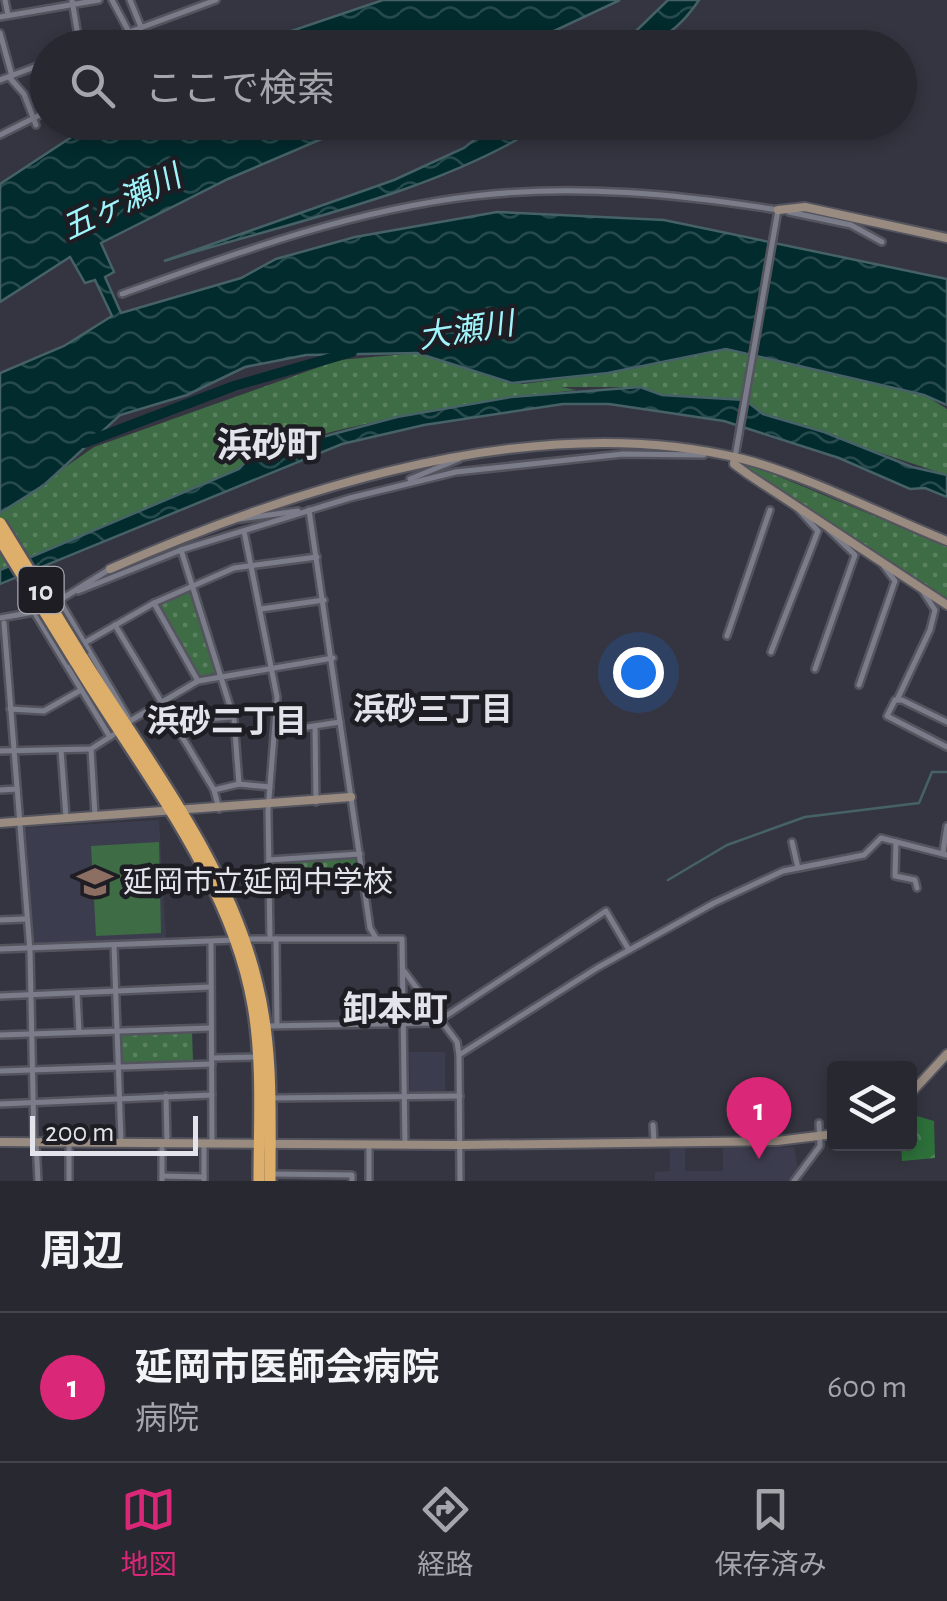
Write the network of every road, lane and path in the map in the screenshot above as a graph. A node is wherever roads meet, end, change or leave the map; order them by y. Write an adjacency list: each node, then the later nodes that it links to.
1 (5, 0): 7 (street)
2 (99, 0): 6 (street)
3 (112, 0): 11 (street)
4 (130, 0): 9 (street)
5 (211, 1): 9 (street)
6 (72, 2): 7 (street); 10 (street)
7 (8, 15): 8 (street)
8 (0, 17)
9 (141, 28): 12 (street)
10 (79, 30)
11 (128, 30)
12 (135, 30)
13 (0, 32): 15 (street)
14 (30, 69): 15 (street)
15 (10, 76): 16 (street); 17 (street)
16 (0, 80)
17 (30, 111)
18 (30, 118): 19 (street)
19 (0, 135)
20 (778, 213): 21 (street); 22 (street); 23 (street); 25 (street)
21 (947, 238)
22 (882, 242)
23 (122, 294)
24 (712, 452): 25 (street); 26 (street); 27 (street)
25 (736, 454): 28 (street); 36 (street)
26 (460, 458): 27 (street); 31 (street)
27 (403, 484): 29 (street)
28 (796, 506): 33 (street); 54 (street)
29 (311, 510): 31 (street); 34 (street); 38 (street)
30 (770, 510): 53 (street)
31 (239, 519): 41 (street)
32 (0, 523): 55 (highway, 10, bridge)
33 (826, 526): 39 (street); 58 (street)
34 (244, 530): 37 (street); 40 (street)
35 (0, 538): 55 (highway, 10, bridge)
36 (947, 541)
37 (181, 550): 42 (street); 44 (street)
38 (318, 557): 40 (street); 45 (street)
39 (882, 562): 43 (street); 63 (street)
40 (252, 566): 42 (street); 49 (street)
41 (110, 569): 44 (street)
42 (195, 584): 47 (street); 59 (street)
43 (920, 587): 48 (street); 65 (street)
44 (78, 591): 46 (street)
45 (324, 600): 49 (street); 56 (street)
46 (61, 603): 50 (street); 55 (street)
47 (154, 603): 52 (street); 60 (street)
48 (947, 605)
49 (260, 609): 57 (street)
50 (34, 612): 51 (street); 64 (street)
51 (1, 622): 61 (street)
52 (115, 625): 55 (street); 66 (street)
53 (727, 636)
54 (771, 652)
55 (80, 654): 72 (highway, 10); 72 (street)
56 (333, 658): 57 (street); 69 (street)
57 (272, 666): 59 (street); 74 (street)
58 (816, 669)
59 (222, 674): 60 (street); 68 (street)
60 (198, 681): 66 (street)
61 (8, 683): 62 (street); 67 (street)
62 (0, 684)
63 (859, 685)
64 (82, 690): 67 (street); 72 (street)
65 (897, 700): 70 (street); 75 (street)
66 (162, 704): 72 (street); 73 (street)
67 (10, 710): 77 (street)
68 (233, 717): 73 (street); 80 (street)
69 (340, 722): 71 (street); 85 (street)
70 (947, 722)
71 (315, 726): 74 (street); 86 (street)
72 (121, 729): 79 (street); 89 (highway, 10)
73 (178, 731): 84 (street)
74 (275, 732): 81 (street)
75 (947, 747)
76 (0, 750): 77 (street)
77 (14, 750): 78 (street); 82 (street)
78 (61, 750): 79 (street); 91 (street)
79 (91, 750): 90 (street)
80 (238, 784): 81 (street); 84 (street)
81 (272, 787): 87 (street)
82 (17, 789): 83 (street); 92 (street)
83 (0, 790)
84 (214, 790): 88 (street)
85 (351, 797): 86 (street); 97 (street)
86 (316, 802): 87 (street)
87 (270, 806): 88 (street); 99 (street)
88 (219, 809): 89 (street)
89 (173, 812): 90 (street); 105 (highway, 10)
90 (95, 817): 91 (street)
91 (66, 819): 92 (street)
92 (18, 822): 93 (street); 102 (street)
93 (0, 823)
94 (947, 826): 98 (street)
95 (792, 842): 100 (street)
96 (896, 842): 98 (street); 100 (street); 101 (street)
97 (360, 854): 99 (street); 104 (street)
98 (945, 854)
99 (270, 860): 106 (street)
100 (798, 868): 111 (street)
101 (916, 888)
102 (25, 919): 103 (street); 110 (street)
103 (0, 920)
104 (376, 938): 106 (street); 112 (street)
105 (240, 939): 106 (street); 107 (street); 120 (highway, 10); 128 (highway, 10)
106 (273, 940): 120 (street)
107 (211, 941): 108 (street); 113 (street)
108 (114, 944): 110 (street); 114 (street)
109 (0, 948): 110 (street)
110 (28, 948): 116 (street)
111 (630, 950): 118 (street); 127 (street)
112 (402, 968): 118 (street); 119 (street)
113 (211, 987): 114 (street); 121 (street)
114 (116, 991): 115 (street); 122 (street)
115 (76, 993): 116 (street); 123 (street)
116 (30, 994): 117 (street); 124 (street)
117 (0, 996)
118 (440, 1019): 119 (street); 127 (street)
119 (403, 1024): 120 (street); 136 (street)
120 (271, 1026): 139 (highway, 10)
121 (212, 1028): 122 (street); 129 (street)
122 (117, 1031): 123 (street); 130 (street)
123 (79, 1032): 124 (street)
124 (32, 1034): 125 (street); 131 (street)
125 (0, 1035)
126 (947, 1054): 133 (street)
127 (459, 1055): 137 (street)
128 (256, 1057): 129 (street); 156 (highway, 10)
129 (212, 1061): 130 (street); 134 (street)
130 (118, 1068): 131 (street); 138 (street)
131 (32, 1070): 132 (street); 140 (street)
132 (0, 1071)
133 (917, 1086)
134 (212, 1095): 135 (street); 152 (street)
135 (166, 1096): 138 (street); 151 (street)
136 (404, 1096): 137 (street); 139 (street); 155 (street)
137 (460, 1096): 153 (street)
138 (119, 1098): 140 (street); 150 (street)
139 (269, 1098): 156 (highway, 10)
140 (33, 1102): 141 (street); 147 (street)
141 (0, 1104)
142 (819, 1123): 145 (street)
143 (654, 1124): 149 (street)
144 (827, 1136): 145 (street)
145 (820, 1138): 149 (street); 166 (street)
146 (0, 1142): 147 (street)
147 (35, 1142): 148 (street); 161 (street)
148 (69, 1142): 150 (street); 162 (street)
149 (654, 1142): 153 (street)
150 (121, 1144): 151 (street)
151 (165, 1144): 152 (street); 157 (street)
152 (208, 1144): 156 (street); 159 (street)
153 (460, 1144): 155 (street); 165 (street)
154 (369, 1145): 155 (street); 156 (street); 164 (street)
155 (405, 1145)
156 (264, 1146): 160 (highway, 10)
157 (162, 1178): 159 (street)
158 (320, 1178): 160 (street); 163 (street)
159 (204, 1179)
160 (267, 1179)
161 (38, 1181)
162 (69, 1181)
163 (352, 1181)
164 (370, 1181)
165 (460, 1181)
166 (794, 1181)

